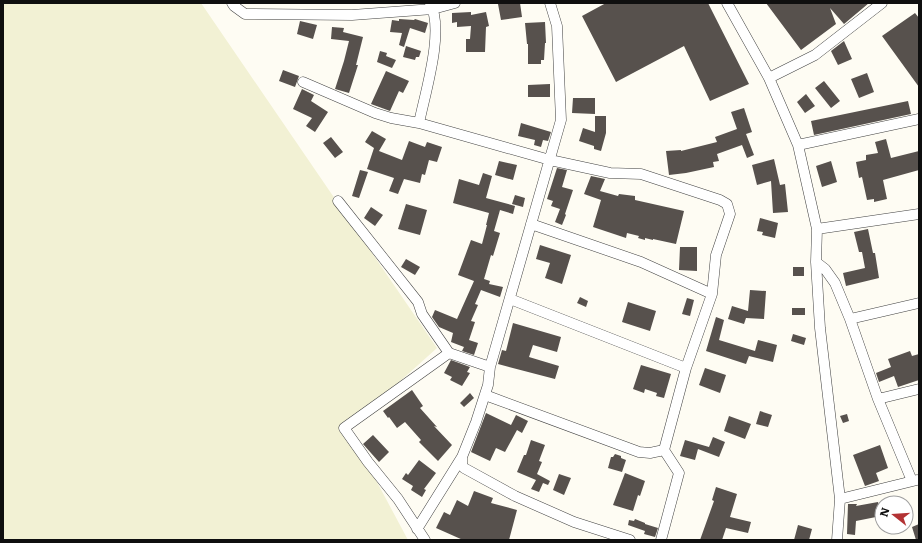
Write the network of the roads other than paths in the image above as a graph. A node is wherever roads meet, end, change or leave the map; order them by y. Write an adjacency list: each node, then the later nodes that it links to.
1 (232, 3): 6 (street)
2 (455, 3): 6 (street)
3 (550, 3): 12 (street)
4 (727, 3): 7 (street)
5 (882, 3): 7 (street)
6 (432, 6): 10 (street)
7 (769, 78): 11 (street)
8 (303, 82): 10 (street)
9 (919, 119): 11 (street)
10 (419, 123): 12 (street)
11 (798, 145): 16 (street)
12 (550, 160): 15 (street); 18 (street)
13 (338, 201): 22 (street)
14 (919, 214): 16 (street)
15 (531, 224): 18 (street); 19 (street)
16 (817, 229): 17 (street)
17 (816, 262): 21 (street); 31 (street)
18 (712, 294): 24 (street)
19 (510, 299): 23 (street); 24 (street)
20 (919, 303): 21 (street)
21 (850, 319): 27 (street)
22 (450, 353): 23 (street); 32 (street)
23 (490, 367): 26 (street)
24 (686, 368): 28 (street)
25 (919, 389): 27 (street)
26 (485, 395): 28 (street); 29 (street)
27 (878, 399): 30 (street)
28 (664, 450): 35 (street)
29 (462, 457): 32 (street); 34 (street)
30 (916, 480): 31 (street)
31 (840, 499): 36 (street)
32 (417, 529): 33 (street)
33 (426, 540)
34 (630, 540)
35 (661, 540)
36 (837, 540)

